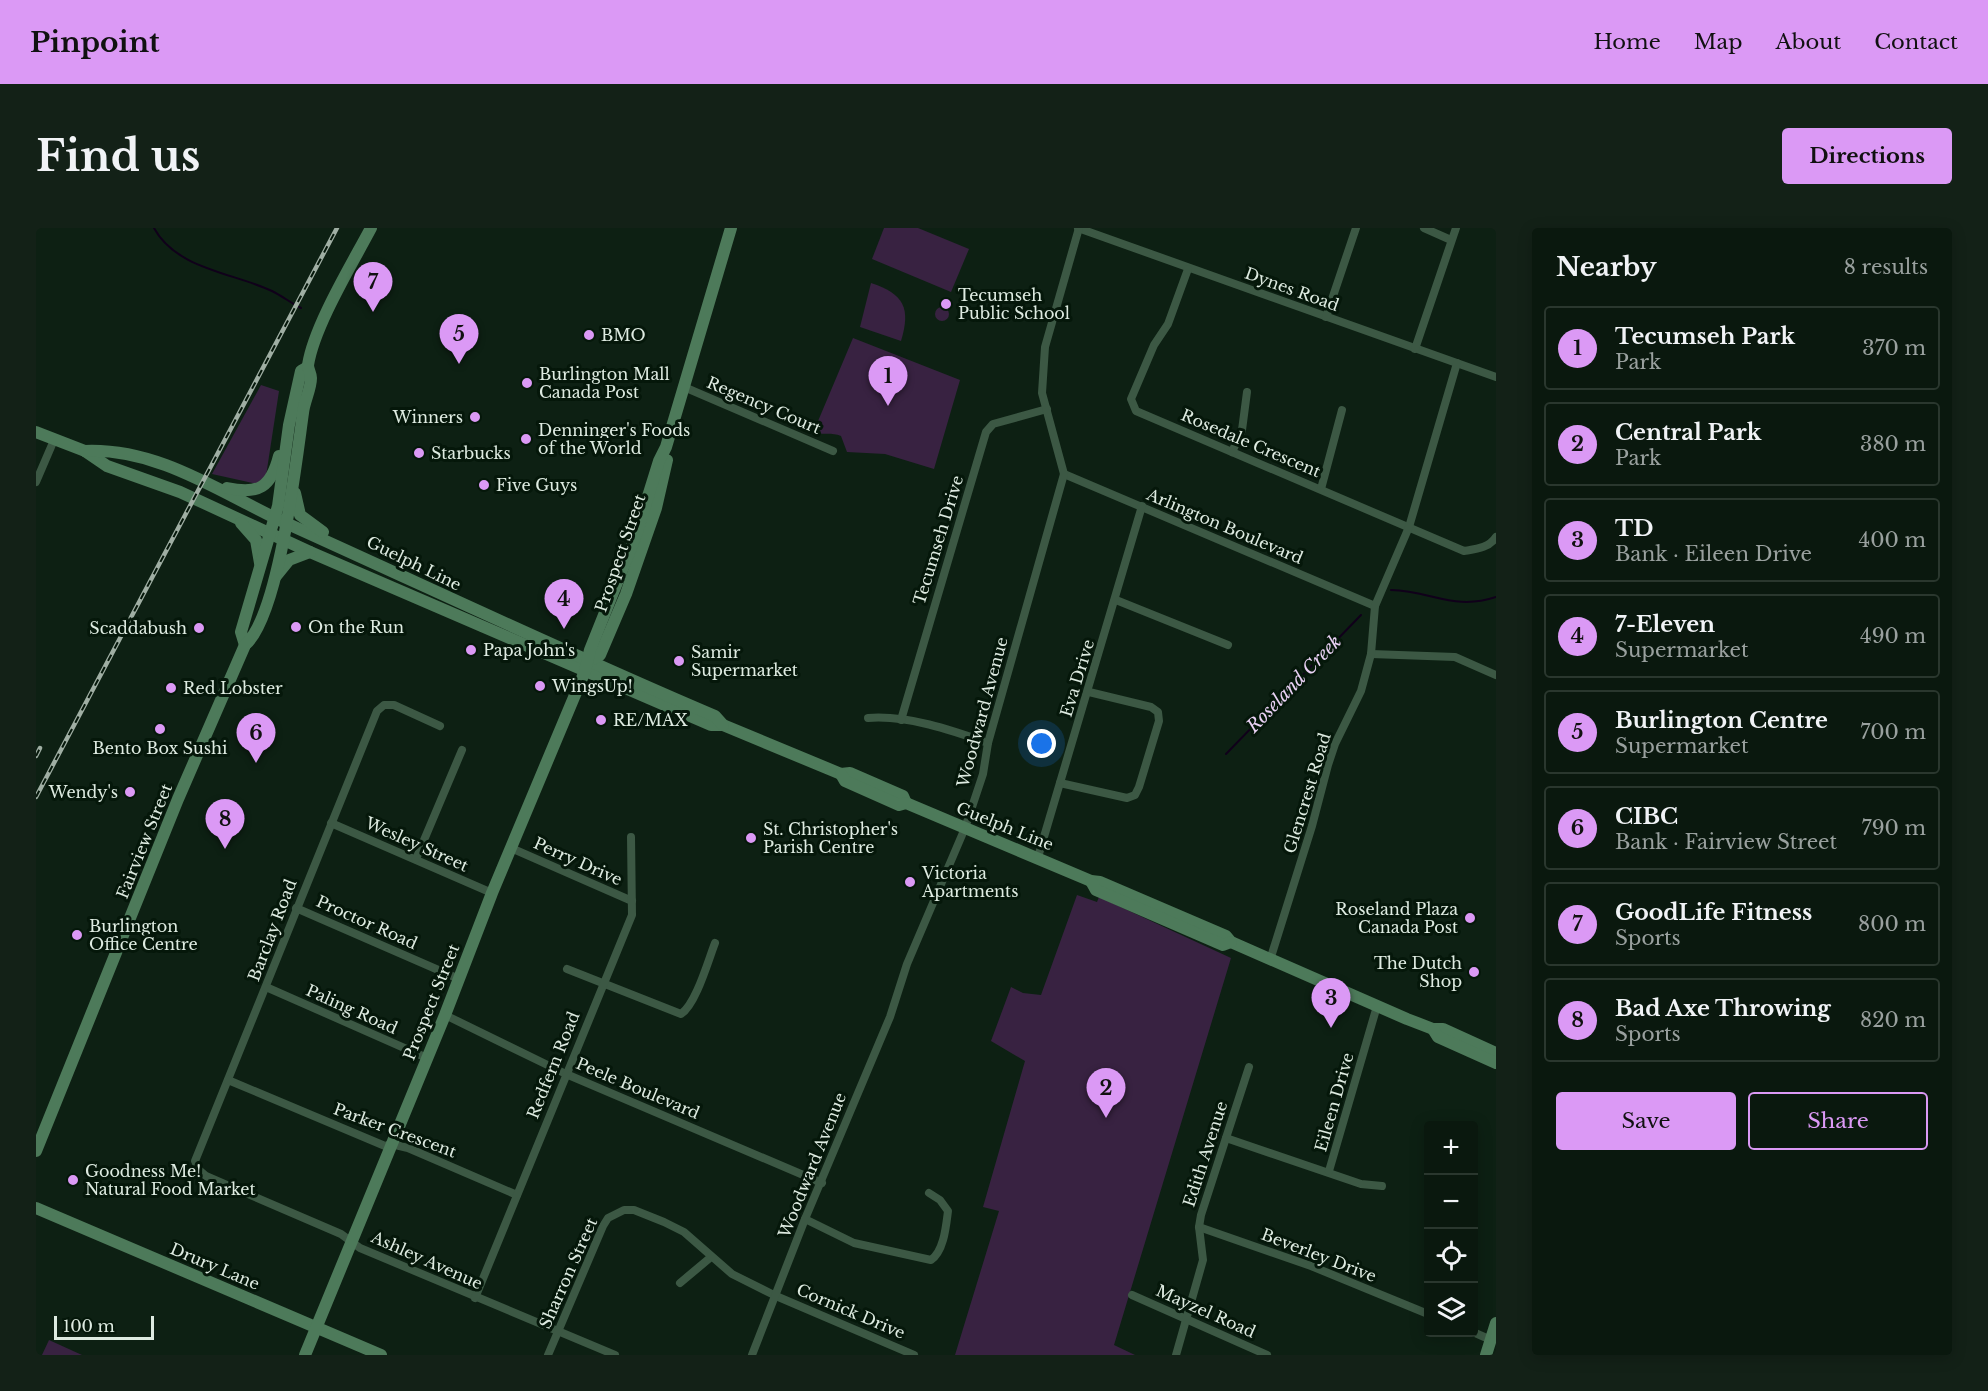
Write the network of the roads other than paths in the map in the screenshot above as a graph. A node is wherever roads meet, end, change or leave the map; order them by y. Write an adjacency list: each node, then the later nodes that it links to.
1 (371, 228): 12 (main road, Fairview Street)
2 (731, 228): 14 (main road, Prospect Street)
3 (1078, 228): 8 (street, Dynes Road); 16 (street)
4 (1356, 228): 9 (street)
5 (1424, 228): 7 (street)
6 (1456, 228): 7 (street)
7 (1451, 240): 10 (street)
8 (1188, 269): 9 (street, Dynes Road); 23 (street, Rosedale Crescent)
9 (1326, 317): 10 (street, Dynes Road)
10 (1415, 349): 11 (street, Dynes Road)
11 (1457, 363): 13 (street, Dynes Road); 33 (street, Glencrest Road)
12 (308, 367): 20 (main road, Fairview Street); 27 (main road, Fairview Street)
13 (1496, 377)
14 (684, 387): 22 (street, Regency Court); 46 (main road, Prospect Street)
15 (1247, 392): 23 (street)
16 (1047, 409): 24 (street); 50 (street, Tecumseh Drive)
17 (1342, 410): 28 (street)
18 (36, 432): 19 (main road, Guelph Line)
19 (54, 440): 21 (main road, Guelph Line); 25 (street)
20 (286, 448): 26 (main road); 30 (main road, Fairview Street)
21 (85, 451): 26 (main road, Guelph Line); 31 (main road, Guelph Line)
22 (833, 451)
23 (1232, 452): 28 (street, Rosedale Crescent)
24 (1064, 474): 29 (street, Arlington Boulevard); 52 (street, Woodward Avenue)
25 (36, 482)
26 (216, 485): 30 (main road, Guelph Line)
27 (293, 485): 32 (main road, Fairview Street); 37 (main road)
28 (1321, 489): 33 (street, Rosedale Crescent)
29 (1142, 506): 41 (street, Eva Drive); 42 (street, Arlington Boulevard)
30 (275, 517): 32 (main road, Guelph Line); 34 (main road, Fairview Street)
31 (236, 518): 34 (main road, Guelph Line); 39 (main road)
32 (287, 523): 36 (main road, Fairview Street); 37 (main road, Guelph Line)
33 (1409, 527): 35 (street, Rosedale Crescent); 42 (street, Glencrest Road)
34 (271, 533): 36 (main road, Guelph Line); 39 (main road, Fairview Street)
35 (1496, 537)
36 (283, 539): 38 (main road, Guelph Line); 40 (main road, Fairview Street)
37 (329, 540): 46 (main road, Guelph Line)
38 (310, 552): 40 (main road); 46 (main road, Guelph Line)
39 (260, 571): 43 (main road, Fairview Street)
40 (273, 579): 43 (main road, Fairview Street)
41 (1116, 600): 44 (street); 48 (street, Eva Drive)
42 (1375, 606): 45 (street, Glencrest Road)
43 (245, 645): 81 (main road, Fairview Street)
44 (1228, 645)
45 (1371, 654): 47 (street); 65 (street, Glencrest Road)
46 (587, 667): 56 (main road, Guelph Line); 58 (main road, Prospect Street)
47 (1496, 675)
48 (1089, 692): 54 (street, Eva Drive); 54 (street)
49 (868, 718): 50 (street)
50 (901, 720): 52 (street)
51 (440, 726): 55 (street, Barclay Road)
52 (987, 742): 56 (street, Woodward Avenue)
53 (462, 750): 60 (street)
54 (1060, 783): 59 (street, Eva Drive)
55 (331, 823): 60 (street, Wesley Street); 63 (street, Barclay Road)
56 (965, 828): 59 (main road, Guelph Line); 84 (street, Woodward Avenue)
57 (631, 837): 62 (street, Redfern Road)
58 (511, 848): 61 (main road, Prospect Street); 62 (street, Perry Drive)
59 (1038, 857): 65 (main road, Guelph Line)
60 (416, 860): 61 (street, Wesley Street)
61 (492, 893): 67 (main road, Prospect Street)
62 (632, 901): 68 (street, Redfern Road)
63 (296, 908): 67 (street, Proctor Road); 69 (street, Barclay Road)
64 (715, 943): 68 (street)
65 (1270, 960): 70 (main road, Guelph Line)
66 (567, 969): 68 (street)
67 (459, 979): 71 (main road, Prospect Street)
68 (603, 983): 77 (street, Redfern Road)
69 (266, 987): 74 (street, Paling Road); 78 (street, Barclay Road)
70 (1377, 1006): 72 (main road, Guelph Line); 83 (street, Eileen Drive)
71 (445, 1015): 74 (main road, Prospect Street); 77 (street, Peele Boulevard)
72 (1433, 1029): 73 (main road, Guelph Line); 75 (main road, Guelph Line)
73 (1496, 1053)
74 (427, 1058): 80 (main road, Prospect Street)
75 (1496, 1063)
76 (1250, 1067): 79 (street, Edith Avenue)
77 (566, 1074): 84 (street, Peele Boulevard); 87 (street, Redfern Road)
78 (228, 1080): 80 (street, Parker Crescent); 82 (street, Barclay Road)
79 (1226, 1138): 83 (street); 90 (street, Edith Avenue)
80 (391, 1144): 87 (street, Parker Crescent); 91 (main road, Prospect Street)
81 (36, 1151)
82 (199, 1170): 91 (street, Ashley Avenue)
83 (1329, 1171): 85 (street)
84 (822, 1183): 89 (street, Woodward Avenue)
85 (1382, 1186)
86 (929, 1193): 89 (street)
87 (517, 1195): 96 (street, Redfern Road)
88 (36, 1208): 100 (main road, Drury Lane)
89 (805, 1219): 95 (street, Woodward Avenue)
90 (1198, 1227): 97 (street, Beverley Drive); 98 (street, Edith Avenue)
91 (352, 1241): 96 (street, Ashley Avenue); 100 (main road, Prospect Street)
92 (711, 1257): 93 (street); 95 (street, Sharron Street); 101 (street, Sharron Street)
93 (680, 1283)
94 (1132, 1295): 98 (street, Mayzel Road)
95 (776, 1296): 108 (street, Woodward Avenue); 109 (street, Cornick Drive)
96 (475, 1298): 101 (street, Ashley Avenue)
97 (1424, 1312)
98 (1186, 1320): 110 (street, Edith Avenue); 111 (street, Mayzel Road)
99 (1496, 1323): 103 (main road)
100 (317, 1327): 104 (main road, Prospect Street); 105 (main road, Drury Lane)
101 (558, 1333): 106 (street, Sharron Street); 107 (street, Ashley Avenue)
102 (1478, 1334): 103 (street)
103 (1491, 1340): 112 (main road)
104 (305, 1355)
105 (381, 1355)
106 (548, 1355)
107 (615, 1355)
108 (752, 1355)
109 (914, 1355)
110 (1176, 1355)
111 (1267, 1355)
112 (1486, 1355)

